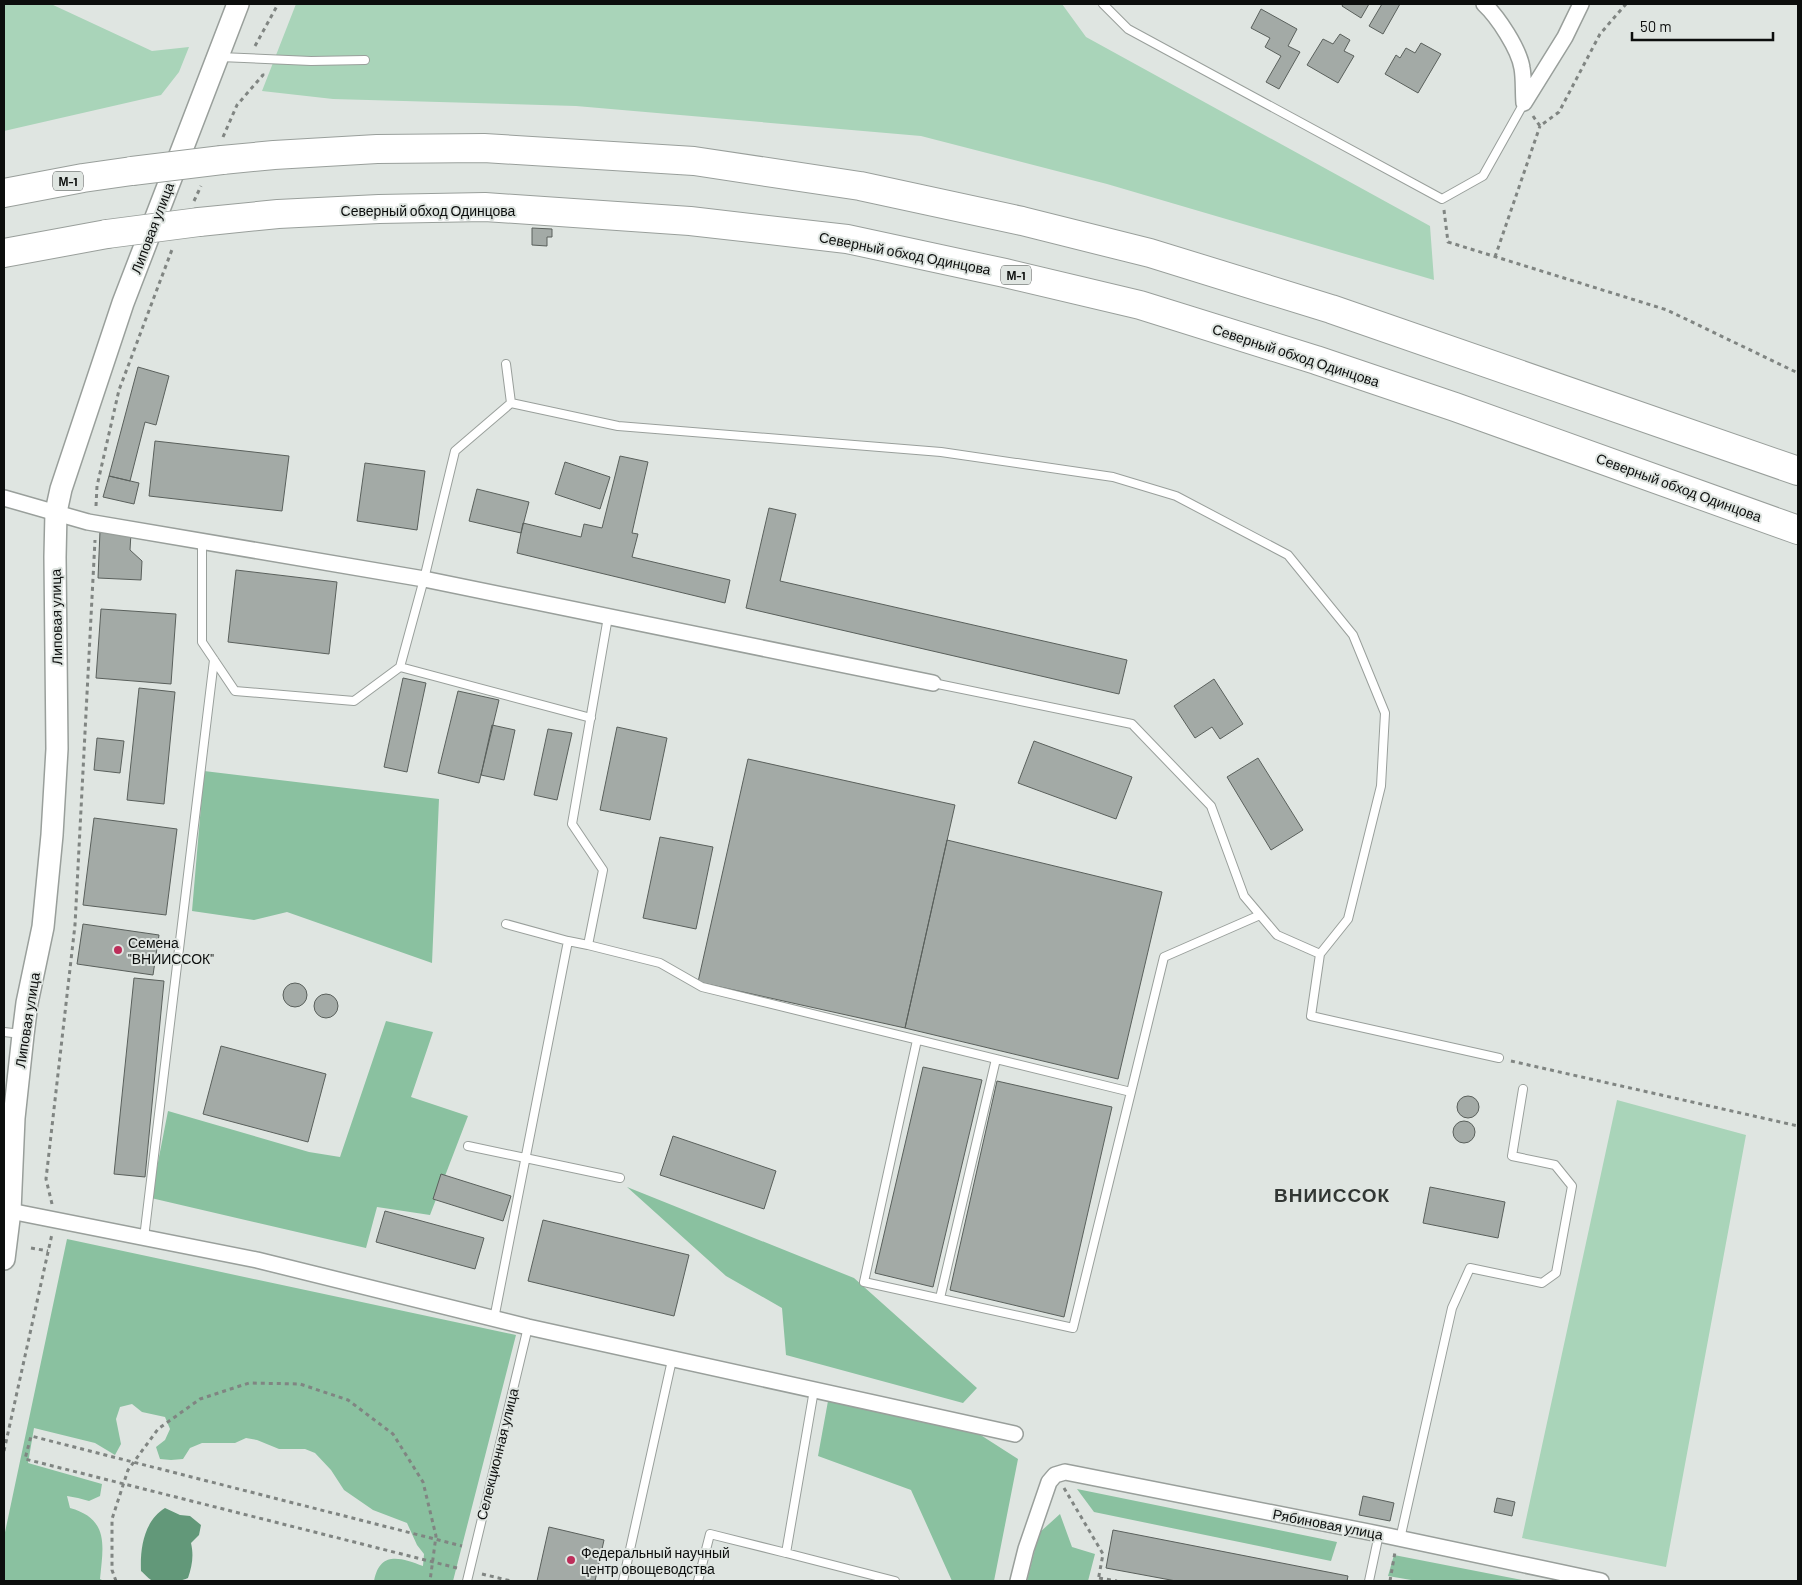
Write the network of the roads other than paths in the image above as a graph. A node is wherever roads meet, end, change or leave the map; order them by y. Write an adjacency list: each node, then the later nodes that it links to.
1 (238, 4): 5 (street, Липовая улица)
2 (1103, 4): 7 (lane)
3 (1484, 4): 7 (street)
4 (1580, 4): 7 (street)
5 (218, 57): 6 (lane); 14 (street, Липовая улица)
6 (365, 60)
7 (1524, 103)
8 (4, 193): 12 (highway, М-1, bridge)
9 (4, 253): 15 (highway, Северный обход Одинцова / М-1, bridge)
10 (506, 364): 11 (lane)
11 (512, 403): 17 (lane); 27 (lane)
12 (1798, 471)
13 (4, 498): 14 (street)
14 (56, 512): 16 (street); 28 (street, Липовая улица)
15 (1798, 530)
16 (202, 541): 17 (street); 19 (lane)
17 (424, 579): 18 (street); 20 (lane)
18 (608, 617): 21 (street); 22 (lane)
19 (214, 660): 20 (lane); 38 (lane)
20 (400, 667): 22 (lane)
21 (933, 683): 23 (lane)
22 (590, 718): 26 (lane)
23 (1260, 915): 27 (lane); 33 (lane)
24 (506, 924): 25 (lane)
25 (568, 941): 26 (lane); 35 (lane)
26 (588, 945): 29 (lane)
27 (1320, 954): 30 (lane)
28 (13, 1033): 37 (street, Липовая улица)
29 (917, 1040): 31 (lane); 40 (lane)
30 (1498, 1058)
31 (996, 1059): 33 (lane); 40 (lane)
32 (1523, 1089): 47 (lane)
33 (1131, 1092): 40 (lane)
34 (468, 1146): 35 (lane)
35 (526, 1159): 36 (lane); 41 (lane)
36 (620, 1178)
37 (10, 1211): 38 (street); 39 (street, Липовая улица)
38 (144, 1238): 41 (street)
39 (4, 1259)
40 (940, 1298)
41 (494, 1319): 42 (street)
42 (528, 1328): 43 (street); 49 (lane, Селекционная улица)
43 (672, 1360): 44 (street); 50 (lane)
44 (814, 1390): 45 (street); 48 (lane)
45 (1015, 1434)
46 (1379, 1534): 47 (street, Рябиновая улица); 53 (street, Рябиновая улица); 54 (lane)
47 (1398, 1545): 55 (street, Рябиновая улица)
48 (786, 1553): 51 (lane); 52 (lane)
49 (467, 1581)
50 (623, 1581)
51 (698, 1581)
52 (895, 1581)
53 (1018, 1581)
54 (1369, 1581)
55 (1601, 1581)

